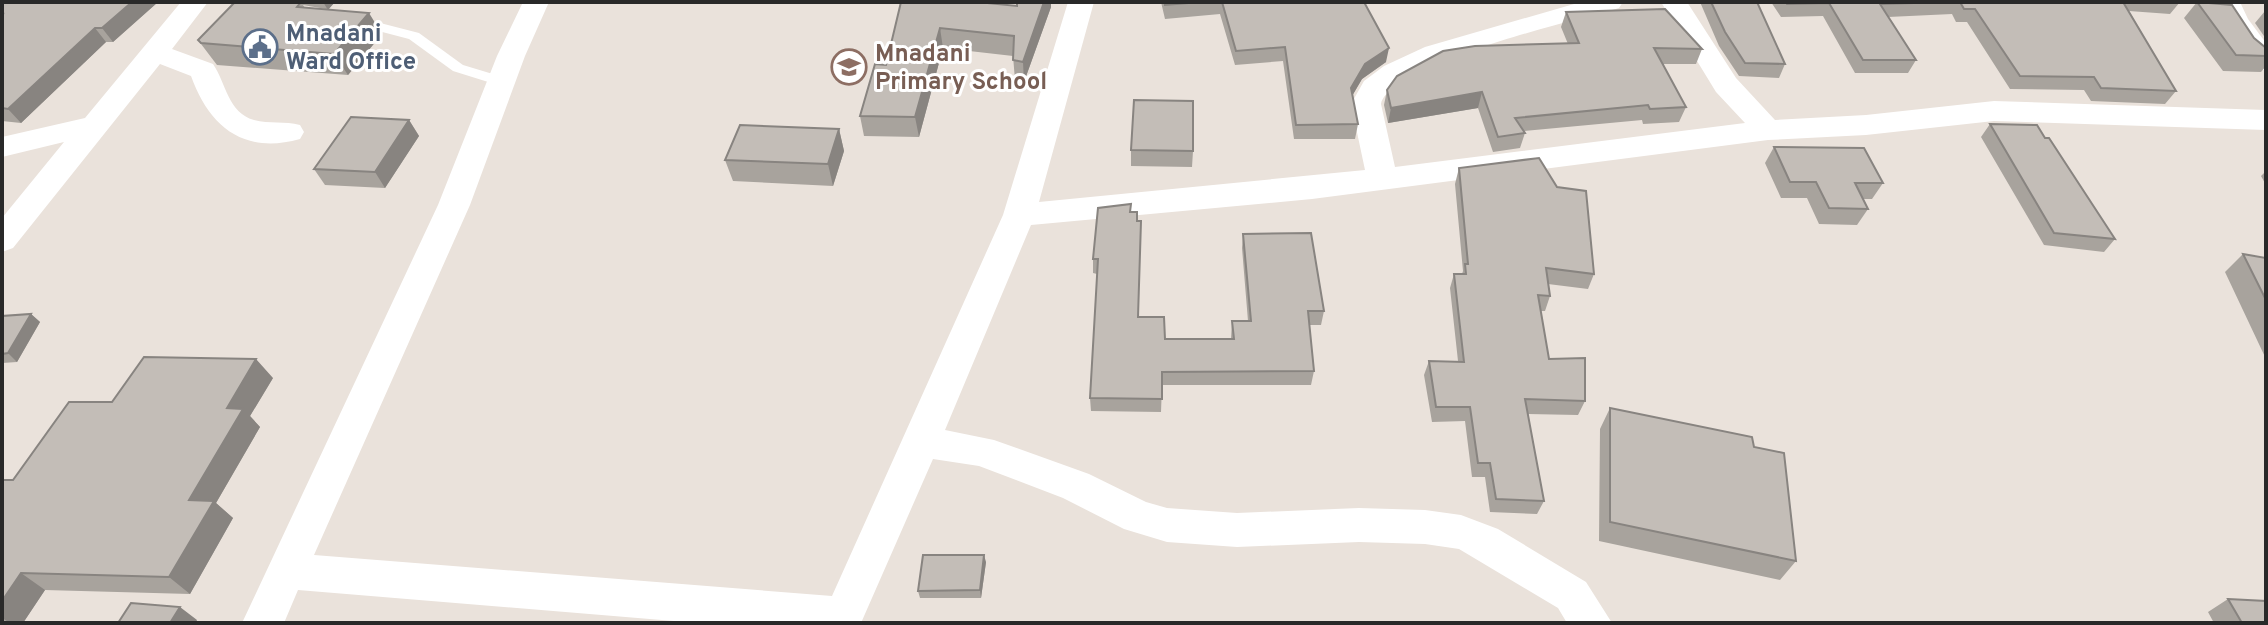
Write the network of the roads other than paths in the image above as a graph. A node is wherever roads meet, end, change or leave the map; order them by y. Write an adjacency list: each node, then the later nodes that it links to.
1 (195, 2): 8 (street)
2 (536, 2): 10 (street)
3 (1081, 2): 17 (street)
4 (1610, 2): 16 (street)
5 (1674, 2): 13 (street)
6 (2227, 2): 9 (street)
7 (332, 18): 10 (lane)
8 (153, 52): 12 (street); 14 (street)
9 (2266, 62)
10 (501, 81): 20 (street)
11 (2266, 120): 13 (street)
12 (92, 126): 15 (street); 18 (street)
13 (1768, 130): 16 (street)
14 (289, 132)
15 (2, 147)
16 (1383, 179): 17 (street)
17 (1019, 215): 19 (street)
18 (2, 240)
19 (922, 442): 21 (street); 23 (street)
20 (288, 571): 21 (street); 22 (street)
21 (841, 620)
22 (263, 623)
23 (1591, 623)

